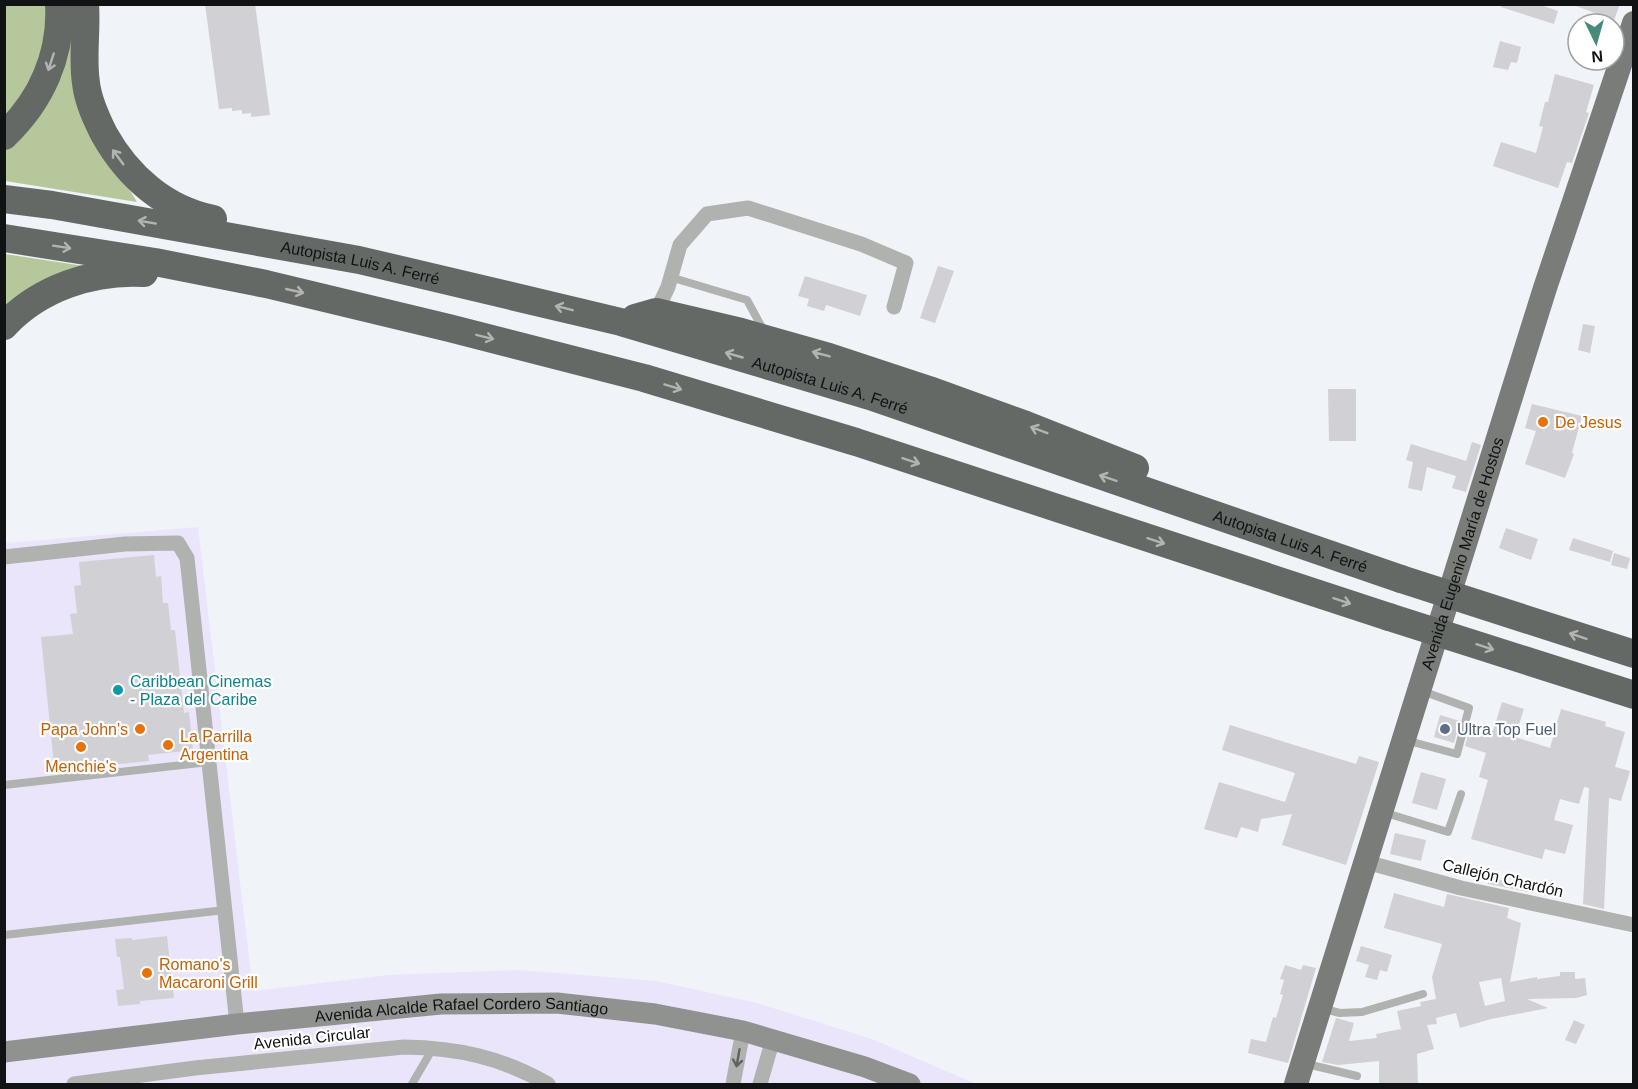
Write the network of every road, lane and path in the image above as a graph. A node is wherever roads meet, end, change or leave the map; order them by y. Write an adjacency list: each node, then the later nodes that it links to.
1 (59, 4): 4 (highway, one-way to 4)
2 (86, 4): 7 (highway, one-way to 2)
3 (1634, 23): 18 (main road, Avenida Eugenio María de Hostos)
4 (4, 136)
5 (4, 199): 7 (highway, Autopista Luis A. Ferré, one-way to 5)
6 (4, 238): 9 (highway, one-way to 9)
7 (360, 260): 12 (highway, Autopista Luis A. Ferré, one-way to 7)
8 (670, 277): 10 (street); 11 (street); 14 (lane)
9 (266, 284): 13 (highway); 19 (highway, one-way to 19, bridge)
10 (894, 307)
11 (656, 312): 12 (highway); 14 (highway)
12 (621, 322): 15 (highway, Autopista Luis A. Ferré, one-way to 12)
13 (4, 326)
14 (769, 340): 15 (highway, one-way to 14)
15 (1223, 517): 17 (highway, Autopista Luis A. Ferré, one-way to 15, bridge)
16 (4, 556): 21 (street)
17 (1634, 654)
18 (1419, 690): 20 (main road, Avenida Eugenio María de Hostos); 20 (lane)
19 (1634, 694)
20 (1404, 740): 24 (main road, Avenida Eugenio María de Hostos)
21 (209, 762): 22 (lane); 26 (street)
22 (4, 785)
23 (1461, 794): 24 (lane)
24 (1381, 811): 25 (main road, Avenida Eugenio María de Hostos)
25 (1366, 862): 27 (street, Callejón Chardón); 30 (main road, Avenida Eugenio María de Hostos)
26 (225, 910): 28 (lane); 31 (street)
27 (1634, 925)
28 (4, 935)
29 (1423, 994): 30 (lane)
30 (1320, 1008): 36 (main road, Avenida Eugenio María de Hostos)
31 (237, 1024): 32 (street, Avenida Alcalde Rafael Cordero Santiago); 35 (street, Avenida Alcalde Rafael Cordero Santiago)
32 (743, 1031): 33 (street, Avenida Alcalde Rafael Cordero Santiago); 42 (street, one-way to 42)
33 (773, 1039): 43 (street); 44 (street, Avenida Alcalde Rafael Cordero Santiago)
34 (433, 1048): 38 (street, Avenida Circular); 40 (lane); 41 (street, Avenida Circular)
35 (4, 1052)
36 (1299, 1074): 37 (lane)
37 (1357, 1076)
38 (141, 1080): 39 (street, Avenida Circular)
39 (74, 1084)
40 (412, 1084)
41 (548, 1084)
42 (733, 1084)
43 (760, 1084)
44 (910, 1084)

